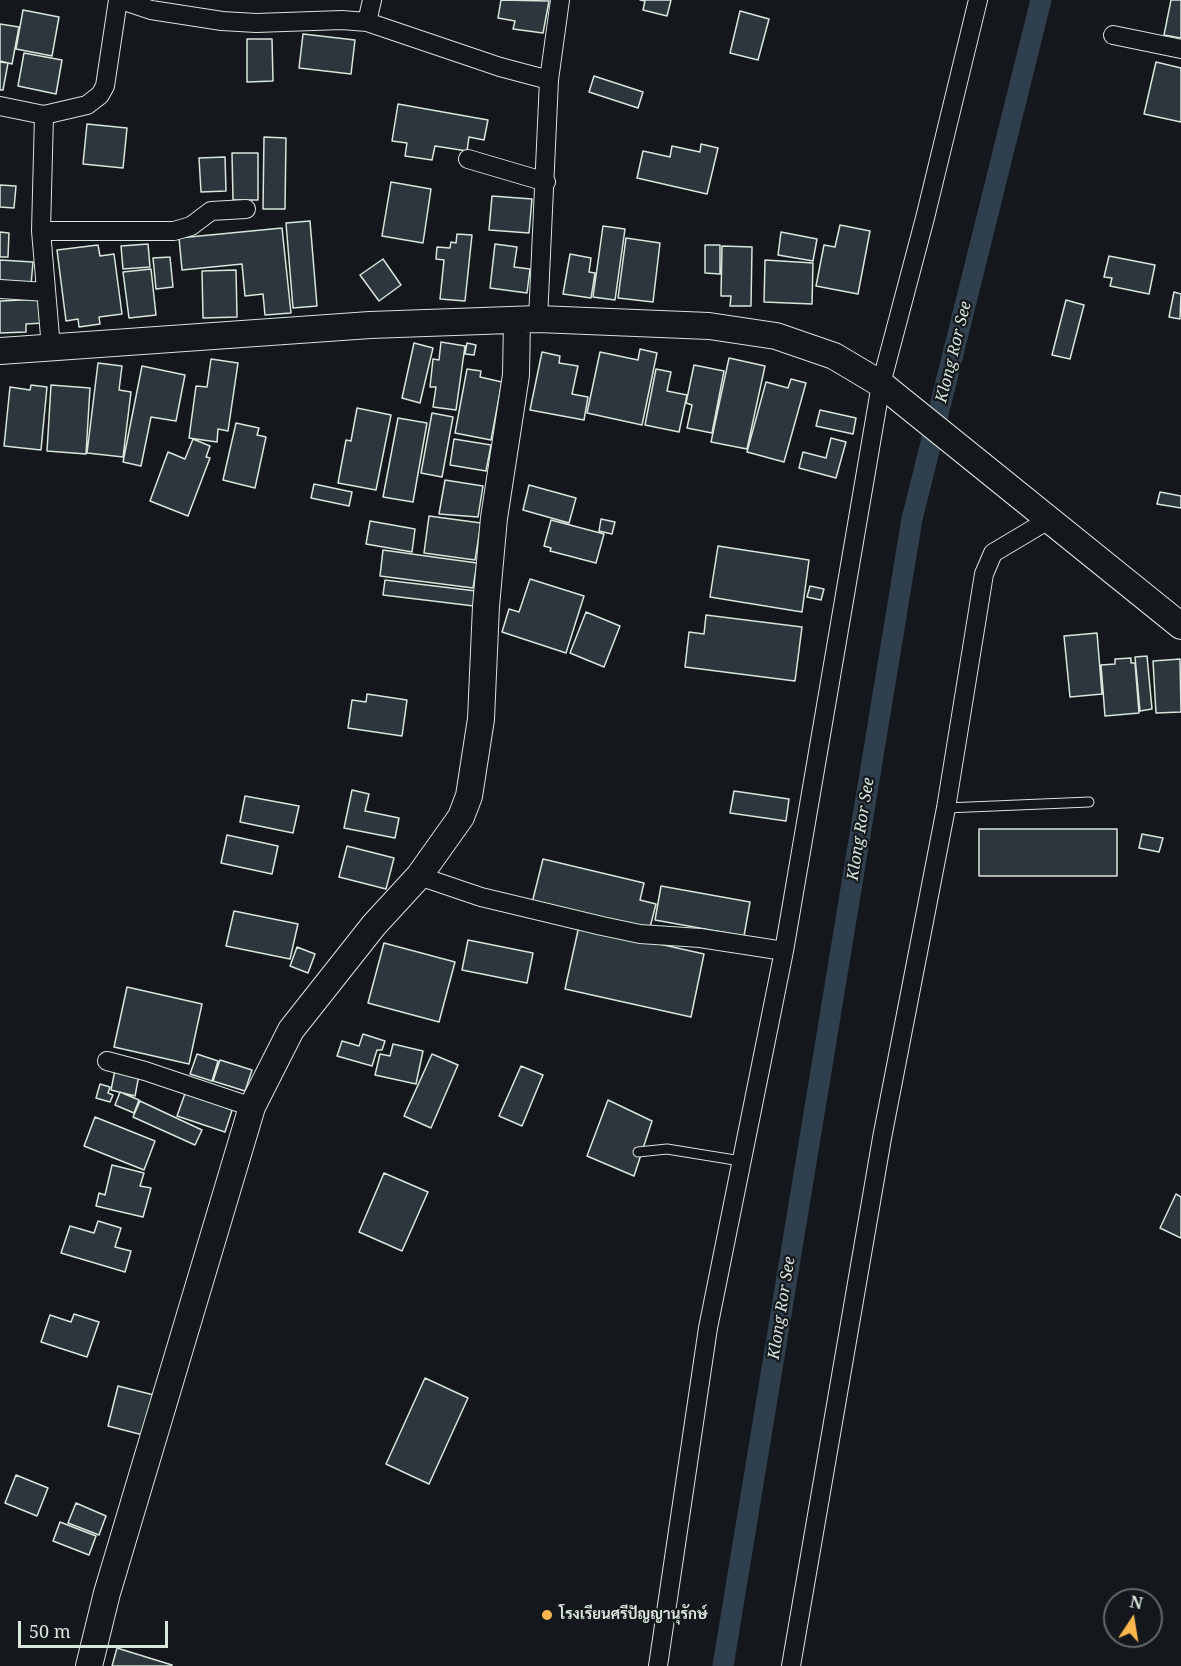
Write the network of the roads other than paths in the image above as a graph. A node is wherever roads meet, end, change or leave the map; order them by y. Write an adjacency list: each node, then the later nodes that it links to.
1 (120, 0): 5 (street); 10 (street)
2 (372, 0): 5 (street)
3 (560, 0): 8 (street)
4 (978, 0): 20 (street)
5 (368, 22): 8 (street)
6 (1113, 35): 7 (street)
7 (1181, 49)
8 (549, 80): 12 (street)
9 (0, 106): 10 (street)
10 (44, 115): 14 (street)
11 (468, 159): 12 (street)
12 (546, 182): 17 (street)
13 (246, 209): 14 (street)
14 (41, 231): 16 (street)
15 (0, 289): 16 (street)
16 (46, 292): 18 (street)
17 (527, 320): 18 (street); 20 (street); 25 (street)
18 (51, 348): 19 (street)
19 (0, 351)
20 (881, 384): 21 (street); 26 (street)
21 (1050, 519): 22 (street); 24 (street)
22 (1181, 626)
23 (1089, 802): 24 (lane)
24 (946, 808): 33 (street)
25 (419, 876): 26 (street); 28 (street)
26 (784, 951): 30 (street)
27 (107, 1061): 28 (street)
28 (252, 1107): 31 (street)
29 (638, 1152): 30 (lane)
30 (741, 1161): 32 (street)
31 (89, 1666)
32 (658, 1666)
33 (791, 1666)

